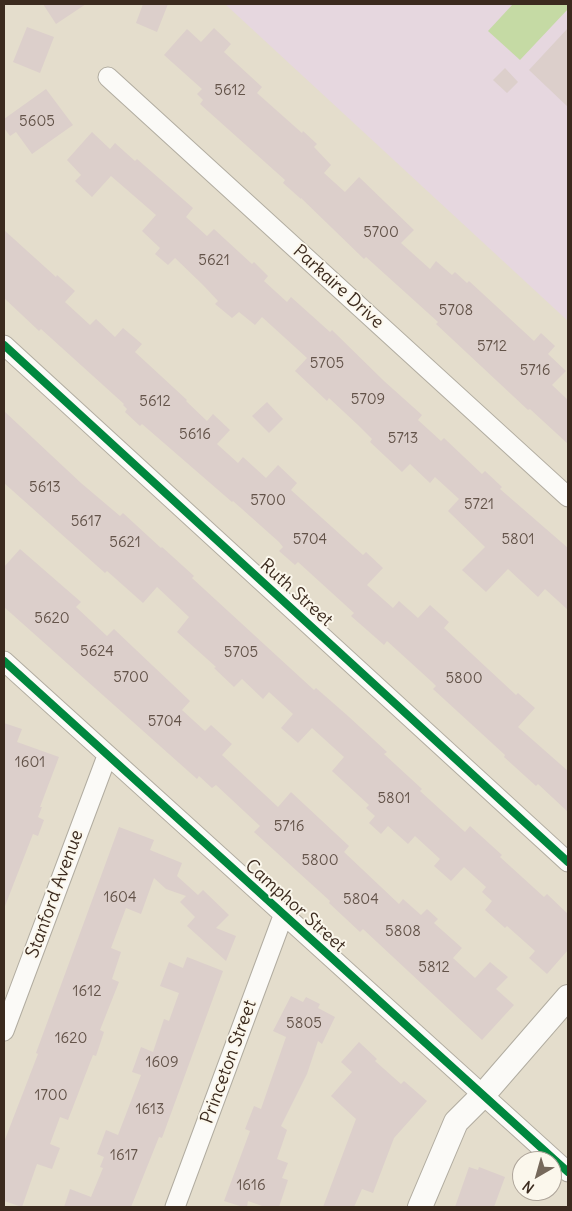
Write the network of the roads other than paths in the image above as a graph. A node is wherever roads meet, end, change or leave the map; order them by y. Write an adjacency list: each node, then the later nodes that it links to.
1 (108, 77): 3 (street, Parkaire Drive)
2 (4, 345): 6 (street, Ruth Street)
3 (568, 497)
4 (4, 661): 5 (street, Camphor Street)
5 (107, 756): 7 (street, Camphor Street); 9 (street, Stanford Avenue)
6 (568, 862)
7 (284, 916): 10 (street, Camphor Street); 12 (street, Princeton Street)
8 (568, 997): 10 (street)
9 (4, 1031)
10 (483, 1095): 11 (street, Camphor Street); 13 (street)
11 (568, 1172)
12 (175, 1207)
13 (420, 1207)

